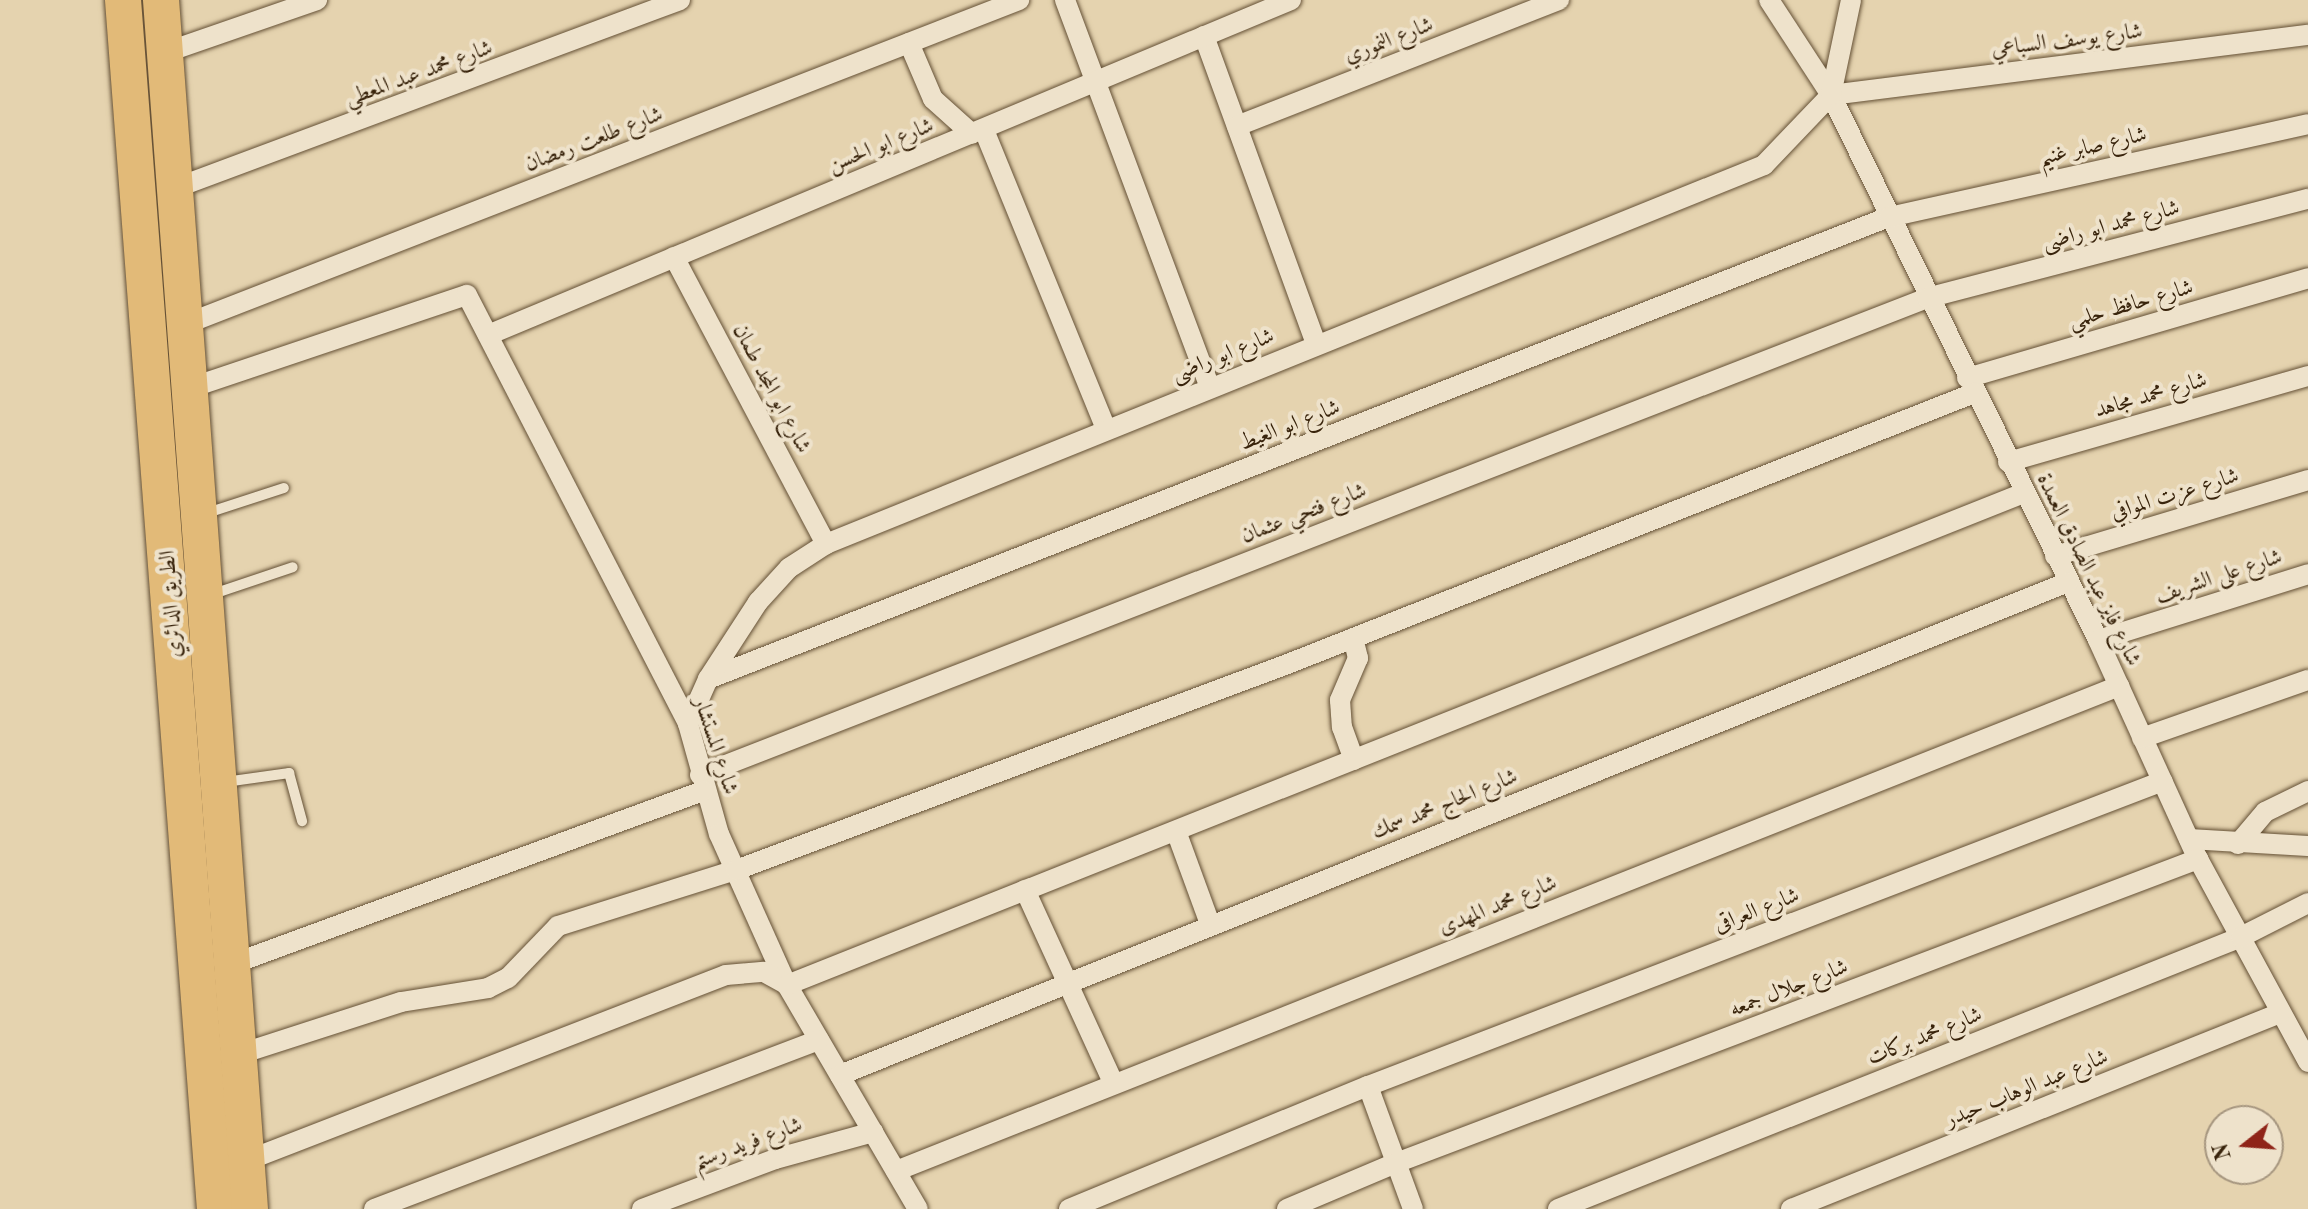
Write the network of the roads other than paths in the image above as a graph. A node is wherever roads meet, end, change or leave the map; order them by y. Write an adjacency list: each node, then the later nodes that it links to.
1 (123, 0): 55 (highway, الطريق الدائري)
2 (161, 0): 14 (highway, الطريق الدائري)
3 (317, 0): 14 (street)
4 (680, 0): 20 (street, شارع محمد عبد المعطي)
5 (1019, 0): 13 (street, شارع طلعت رمضان)
6 (1065, 0): 15 (street)
7 (1291, 0): 12 (street, شارع ابو الحسن)
8 (1559, 0): 18 (street, شارع النموري)
9 (1769, 0): 16 (street, شارع فايز عبد الصادق العمدة)
10 (1851, 0): 16 (street)
11 (2308, 35): 16 (street, شارع يوسف السباعي)
12 (1204, 36): 15 (street, شارع ابو الحسن); 18 (street)
13 (909, 43): 19 (street); 26 (street, شارع طلعت رمضان)
14 (164, 53): 20 (highway, الطريق الدائري)
15 (1095, 82): 19 (street, شارع ابو الحسن); 31 (street)
16 (1831, 95): 22 (street, شارع فايز عبد الصادق العمدة); 28 (street, شارع ابو راضى)
17 (2308, 124): 22 (street, شارع صابر غنيم)
18 (1237, 126): 28 (street)
19 (978, 132): 23 (street, شارع ابو الحسن); 33 (street)
20 (173, 189): 26 (highway, الطريق الدائري)
21 (2308, 199): 25 (street, شارع محمد ابو راضى)
22 (1889, 217): 25 (street, شارع فايز عبد الصادق العمدة); 47 (street, شارع ابو الغيط)
23 (674, 257): 27 (street, شارع ابو الحسن); 39 (street, شارع ابو المجد طمان)
24 (2308, 278): 30 (street, شارع حافظ حلمي)
25 (1927, 298): 30 (street, شارع فايز عبد الصادق العمدة); 54 (street, شارع فتحي عثمان)
26 (186, 324): 32 (highway, الطريق الدائري)
27 (488, 335): 32 (street, شارع المستشار); 50 (street, شارع المستشار)
28 (1316, 343): 31 (street, شارع ابو راضى)
29 (2308, 376): 34 (street, شارع محمد مجاهد)
30 (1970, 385): 34 (street, شارع فايز عبد الصادق العمدة); 45 (street, شارع حافظ حلمي)
31 (1210, 387): 33 (street, شارع ابو راضى)
32 (190, 388): 38 (highway, الطريق الدائري)
33 (1106, 429): 39 (street, شارع ابو راضى)
34 (2008, 462): 37 (street, شارع فايز عبد الصادق العمدة)
35 (2308, 480): 40 (street, شارع عزت الموافي)
36 (284, 488): 38 (lane)
37 (2024, 493): 40 (street, شارع فايز عبد الصادق العمدة); 52 (street)
38 (199, 516): 44 (highway, الطريق الدائري)
39 (826, 544): 47 (street, شارع ابو راضى)
40 (2055, 556): 43 (street, شارع فايز عبد الصادق العمدة)
41 (293, 567): 44 (lane)
42 (2308, 574): 46 (street, شارع على الشريف)
43 (2068, 582): 46 (street, شارع فايز عبد الصادق العمدة); 66 (street, شارع الحاج محمد سمك)
44 (203, 598): 55 (highway, الطريق الدائري)
45 (1353, 638): 52 (street); 63 (street, شارع حافظ حلمي)
46 (2098, 640): 49 (street, شارع فايز عبد الصادق العمدة)
47 (708, 679): 50 (street, شارع ابو راضى)
48 (2308, 680): 51 (street)
49 (2119, 686): 51 (street, شارع فايز عبد الصادق العمدة); 77 (street, شارع محمد المهدى)
50 (688, 724): 54 (street, شارع المستشار)
51 (2142, 738): 53 (street, شارع فايز عبد الصادق العمدة)
52 (1354, 760): 58 (street)
53 (2163, 781): 59 (street, شارع فايز عبد الصادق العمدة); 78 (street, شارع العراقى)
54 (701, 783): 63 (street, شارع المستشار); 68 (street, شارع فتحي عثمان)
55 (200, 784): 57 (lane); 68 (highway, الطريق الدائري); 84 (highway, الطريق الدائري)
56 (2308, 791): 60 (street)
57 (302, 821)
58 (1176, 831): 64 (street); 66 (street)
59 (2189, 839): 60 (street); 62 (street, شارع فايز عبد الصادق العمدة)
60 (2238, 844): 61 (street)
61 (2308, 846)
62 (2198, 859): 67 (street, شارع فايز عبد الصادق العمدة); 81 (street, شارع جلال جمعه)
63 (736, 870): 70 (street, شارع المستشار); 74 (street, شارع حافظ حلمي)
64 (1025, 890): 69 (street); 70 (street)
65 (2308, 903): 67 (street, شارع محمد بركات)
66 (1210, 924): 69 (street, شارع الحاج محمد سمك)
67 (2241, 937): 71 (street, شارع فايز عبد الصادق العمدة); 91 (street, شارع محمد بركات)
68 (230, 965): 74 (highway, الطريق الدائري)
69 (1067, 981): 76 (street, شارع الحاج محمد سمك); 77 (street)
70 (787, 985): 73 (street, شارع المستشار); 80 (street)
71 (2280, 1013): 72 (street, شارع فايز عبد الصادق العمدة); 92 (street, شارع عبد الوهاب حيدر)
72 (2300, 1032): 75 (street, شارع فايز عبد الصادق العمدة)
73 (819, 1040): 76 (street, شارع المستشار); 86 (street)
74 (237, 1055): 80 (highway, الطريق الدائري)
75 (2308, 1062)
76 (840, 1075): 79 (street, شارع المستشار)
77 (1114, 1084): 82 (street, شارع محمد المهدى)
78 (1368, 1086): 81 (street); 88 (street, شارع العراقى)
79 (873, 1132): 82 (street, شارع المستشار); 87 (street, شارع فريد رستم)
80 (246, 1161): 85 (highway, الطريق الدائري)
81 (1396, 1163): 89 (street, شارع جلال جمعه); 90 (street)
82 (896, 1171): 83 (street, شارع المستشار)
83 (909, 1207)
84 (215, 1209)
85 (250, 1209)
86 (374, 1209)
87 (642, 1209)
88 (1069, 1209)
89 (1287, 1209)
90 (1413, 1209)
91 (1558, 1209)
92 (1791, 1209)

